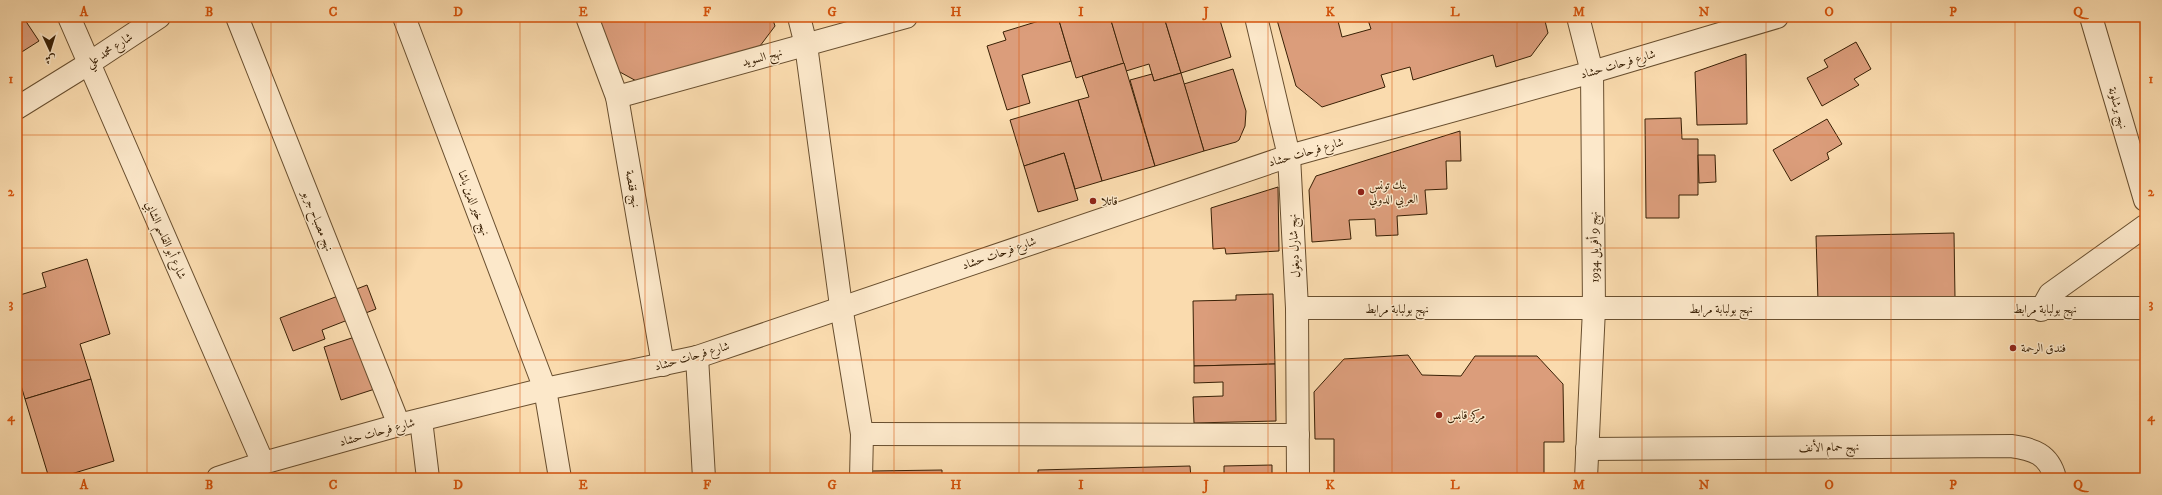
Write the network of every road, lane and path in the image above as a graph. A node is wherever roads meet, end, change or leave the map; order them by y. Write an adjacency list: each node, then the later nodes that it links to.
1 (69, 17): 13 (street, شارع أبو القاسم الشابي)
2 (159, 17): 13 (street, شارع محمد علي)
3 (238, 17): 29 (street, نهج مصباح جربو)
4 (404, 17): 27 (street, نهج خير الدين باشا)
5 (587, 17): 15 (street, نهج قفصة)
6 (799, 17): 12 (street)
7 (906, 17): 12 (street, نهج السويد)
8 (1256, 17): 17 (street, نهج شارل ديغول)
9 (1578, 17): 14 (street, نهج 9 أفريل 1934)
10 (1777, 17): 14 (street, شارع فرحات حشاد)
11 (2091, 17): 18 (street, نهج برشلونة)
12 (806, 45): 15 (street, نهج السويد); 20 (street)
13 (88, 64): 16 (street, شارع محمد علي); 33 (street, شارع أبو القاسم الشابي)
14 (1592, 72): 17 (street, شارع فرحات حشاد); 23 (street, نهج 9 أفريل 1934)
15 (617, 97): 26 (street, نهج قفصة)
16 (17, 108)
17 (1289, 156): 20 (street, شارع فرحات حشاد); 21 (street, نهج شارل ديغول)
18 (2145, 200)
19 (2145, 226): 24 (street)
20 (841, 306): 25 (street, شارع فرحات حشاد); 30 (street)
21 (1297, 308): 23 (street, نهج بولبابة مرابط); 31 (street, نهج شارل ديغول)
22 (2145, 308): 24 (street, نهج بولبابة مرابط)
23 (1594, 309): 24 (street, نهج بولبابة مرابط); 32 (street, نهج 9 أفريل 1934)
24 (2041, 310)
25 (697, 357): 26 (street, شارع فرحات حشاد); 37 (street)
26 (663, 365): 27 (street, شارع فرحات حشاد)
27 (545, 389): 28 (street, شارع فرحات حشاد); 36 (street, نهج خير الدين باشا)
28 (420, 420): 29 (street, شارع فرحات حشاد); 35 (street)
29 (400, 425): 33 (street, شارع فرحات حشاد)
30 (862, 434): 31 (street); 38 (street)
31 (1298, 434): 39 (street, نهج شارل ديغول)
32 (1587, 450): 40 (street, نهج 9 أفريل 1934); 41 (street, نهج حمام الأنف)
33 (263, 463): 34 (street, شارع فرحات حشاد)
34 (218, 478)
35 (428, 478)
36 (560, 478)
37 (704, 478)
38 (861, 478)
39 (1298, 478)
40 (1586, 478)
41 (2055, 478)

